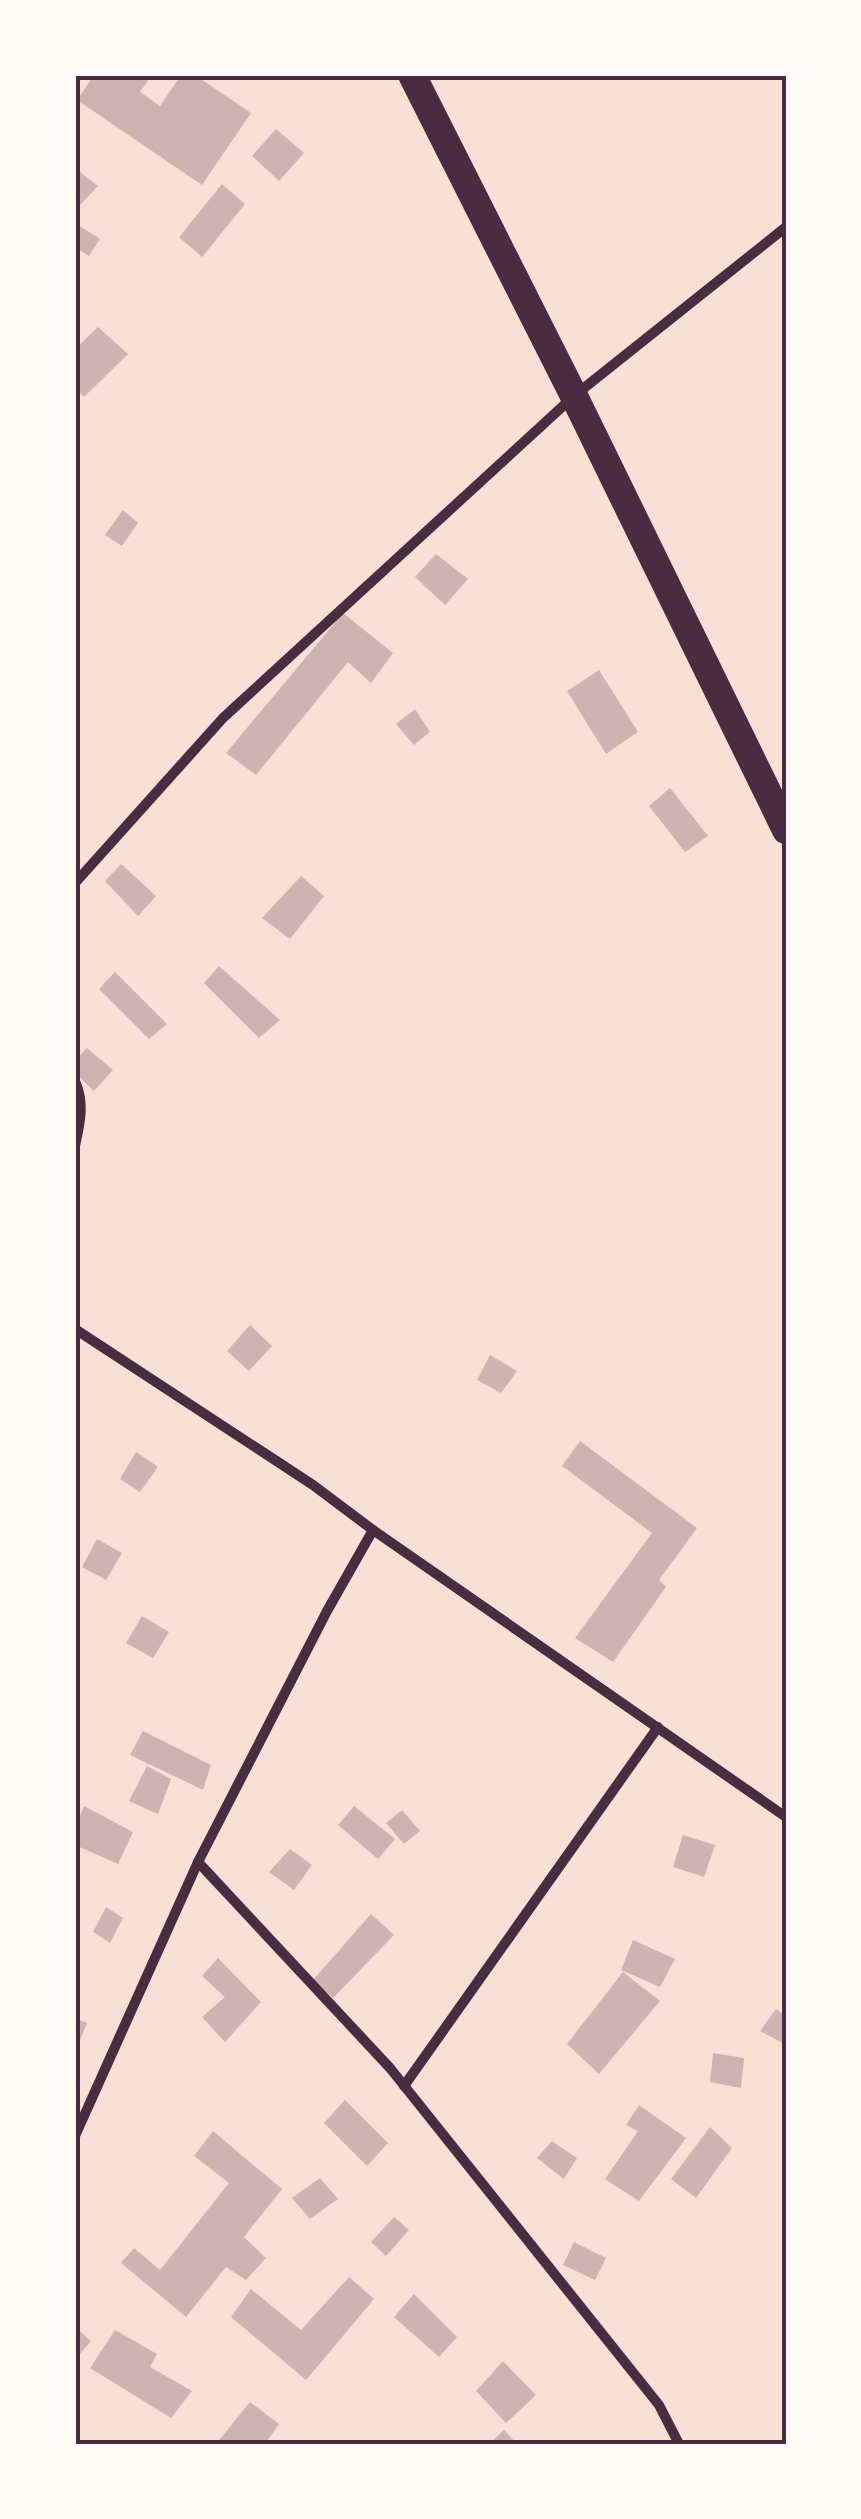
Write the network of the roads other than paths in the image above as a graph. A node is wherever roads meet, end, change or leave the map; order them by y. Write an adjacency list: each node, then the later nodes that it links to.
1 (419, 82): 3 (highway)
2 (786, 227): 3 (street)
3 (574, 396): 4 (highway); 5 (street)
4 (786, 830)
5 (75, 883)
6 (75, 1081): 7 (street)
7 (75, 1146)
8 (75, 1328): 9 (street)
9 (373, 1530): 10 (street); 12 (street)
10 (658, 1728): 11 (street); 13 (street)
11 (786, 1817)
12 (198, 1862): 13 (street); 14 (street)
13 (404, 2086): 15 (street)
14 (75, 2136)
15 (678, 2444)

